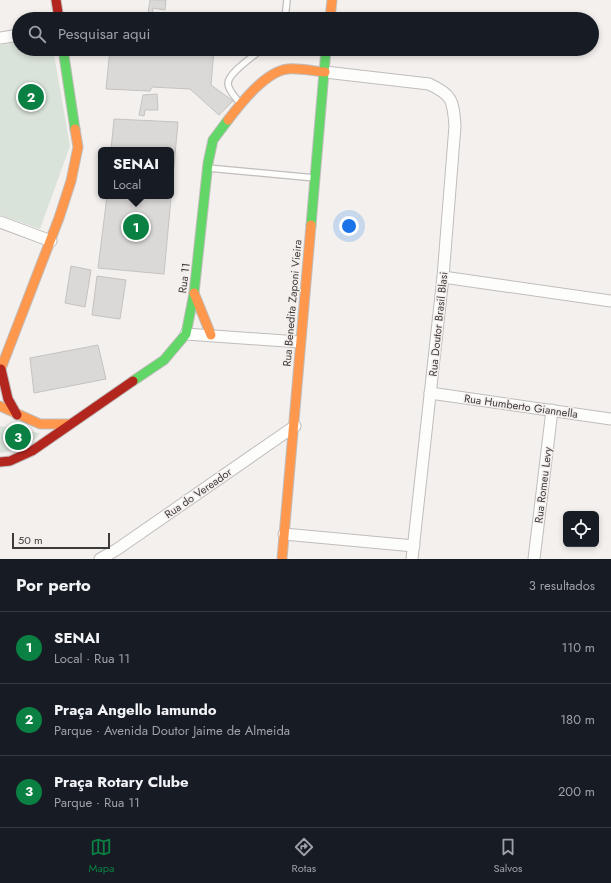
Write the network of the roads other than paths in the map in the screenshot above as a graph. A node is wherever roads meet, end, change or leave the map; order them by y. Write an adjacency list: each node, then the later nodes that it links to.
1 (56, 0): 4 (street)
2 (287, 0): 5 (lane)
3 (332, 0): 6 (street)
4 (58, 12)
5 (285, 12)
6 (331, 12)
7 (12, 36): 8 (street)
8 (0, 38)
9 (64, 56): 17 (street)
10 (254, 56): 13 (lane)
11 (326, 56): 12 (street, Rua Benedita Zaponi Vieira)
12 (326, 72): 13 (street, Rua 11); 15 (street, Rua Benedita Zaponi Vieira); 18 (street, Rua Doutor Brasil Blasi)
13 (240, 104): 14 (street, Rua 11)
14 (208, 168): 15 (lane); 19 (street, Rua 11)
15 (315, 178): 23 (street, Rua Benedita Zaponi Vieira)
16 (0, 222): 17 (street)
17 (51, 241): 24 (street)
18 (443, 277): 20 (street); 25 (street, Rua Doutor Brasil Blasi)
19 (194, 293): 21 (street, Rua 11); 22 (street)
20 (611, 301)
21 (186, 334): 22 (street); 30 (street, Rua 11)
22 (211, 335): 23 (street)
23 (299, 342): 31 (street, Rua Benedita Zaponi Vieira)
24 (0, 370): 28 (street)
25 (430, 393): 27 (street, Rua Humberto Giannella); 34 (street, Rua Doutor Brasil Blasi)
26 (0, 406): 28 (street)
27 (552, 410): 29 (street, Rua Humberto Giannella); 38 (street, Rua Romeu Levy)
28 (17, 415): 30 (street)
29 (611, 419)
30 (69, 424): 32 (street, Rua 11)
31 (295, 426): 33 (street, Rua Benedita Zaponi Vieira); 35 (street, Rua do Vereador)
32 (0, 462)
33 (284, 534): 34 (street); 36 (street, Rua Benedita Zaponi Vieira)
34 (414, 546): 37 (street, Rua Doutor Brasil Blasi)
35 (100, 559)
36 (282, 559)
37 (412, 559)
38 (534, 559)

